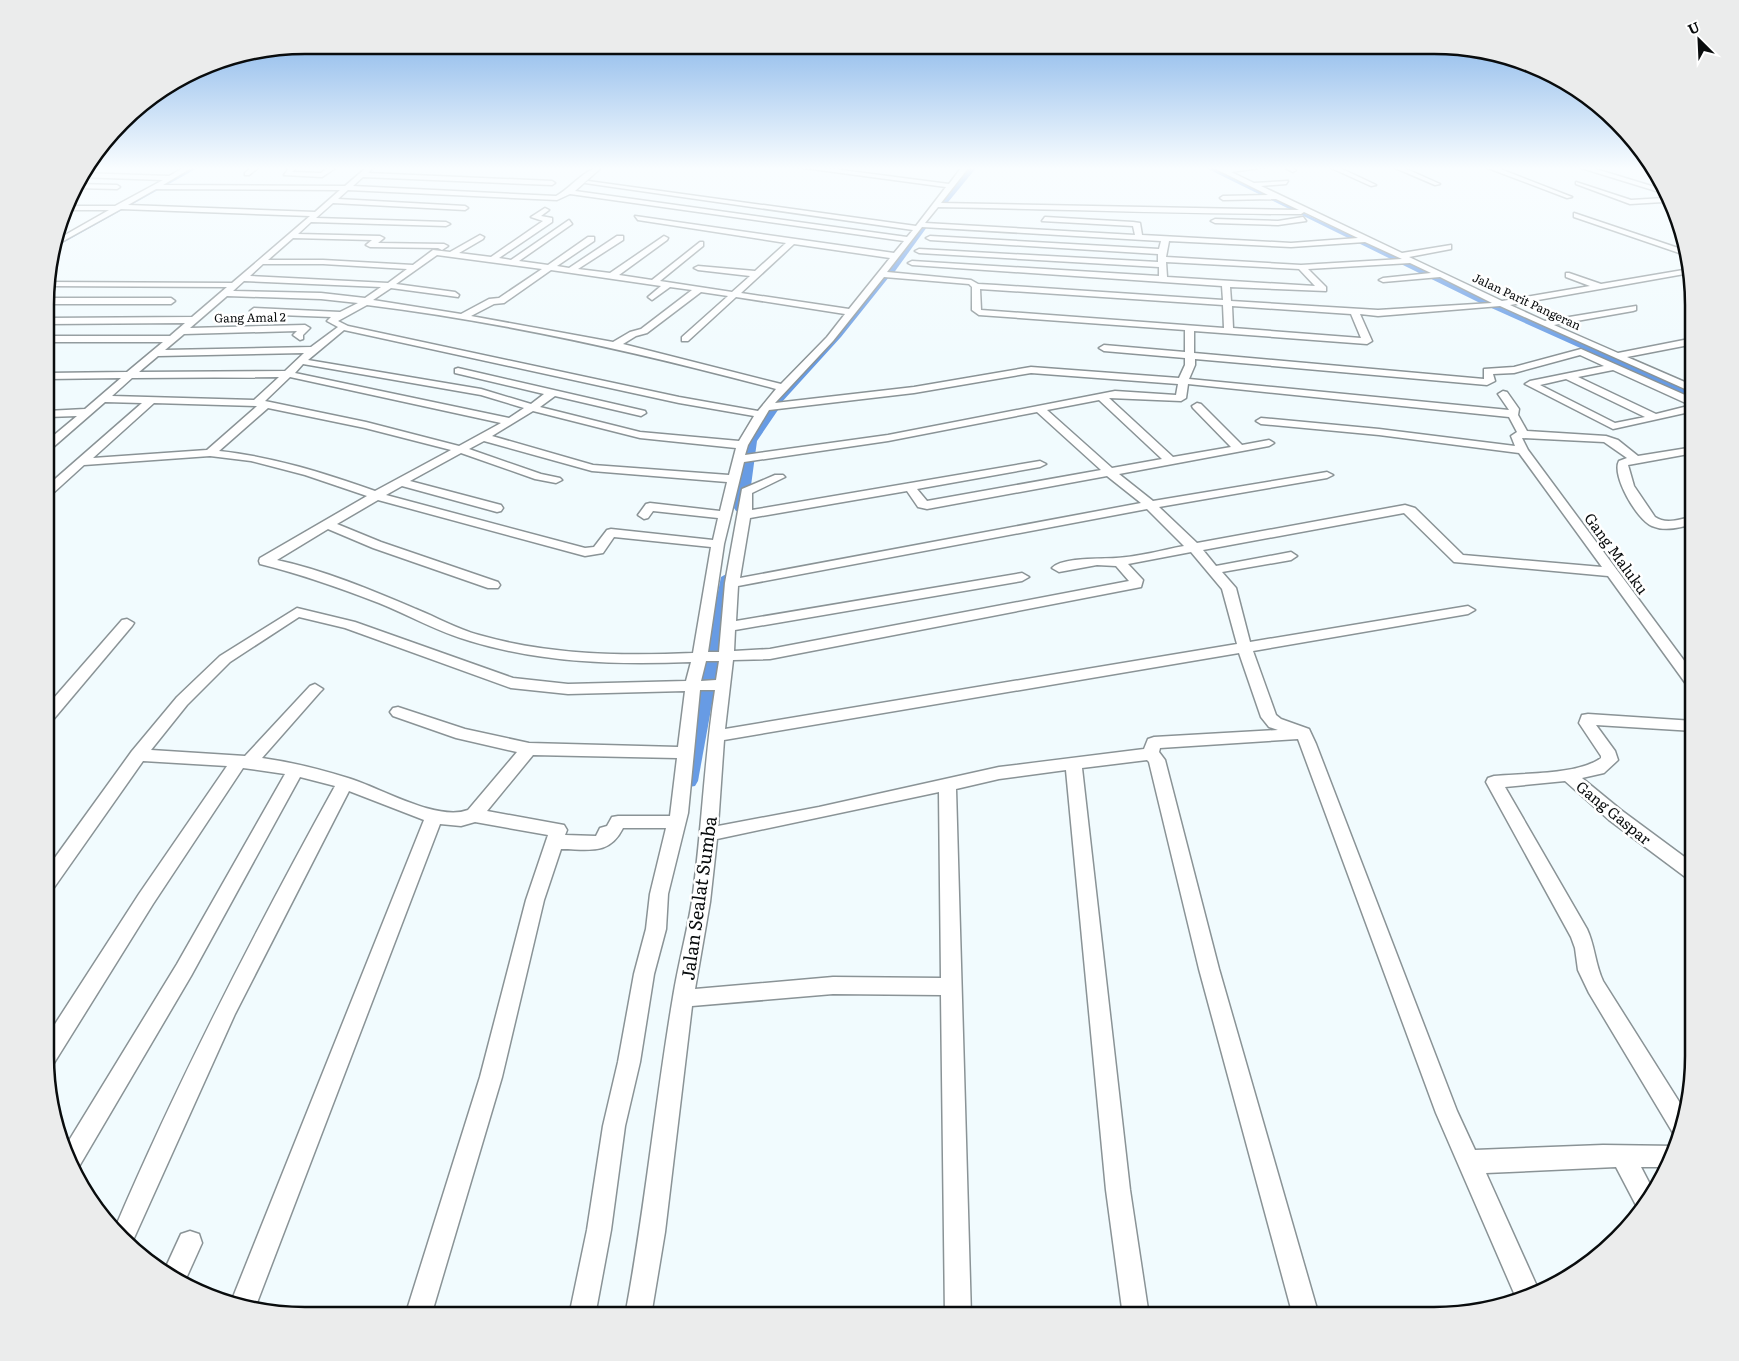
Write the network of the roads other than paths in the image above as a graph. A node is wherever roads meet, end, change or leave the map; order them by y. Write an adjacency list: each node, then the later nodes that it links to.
1 (78, 231): 22 (street)
2 (298, 231): 13 (street)
3 (534, 231): 34 (street)
4 (557, 231): 38 (street)
5 (718, 231): 24 (street)
6 (845, 231): 21 (street)
7 (915, 231): 21 (street)
8 (1032, 231): 12 (street)
9 (1138, 231): 15 (street)
10 (1345, 231): 23 (street, Jalan Parit Pangeran)
11 (1621, 231): 29 (street)
12 (1042, 232): 15 (street); 26 (street)
13 (291, 236): 30 (street); 37 (street)
14 (480, 237): 31 (street)
15 (1139, 237): 19 (street)
16 (620, 238): 45 (street)
17 (664, 238): 52 (street)
18 (930, 238): 26 (street)
19 (1166, 238): 23 (street); 35 (street)
20 (591, 239): 42 (street)
21 (907, 239): 32 (street)
22 (62, 240)
23 (1364, 240): 36 (street, Jalan Parit Pangeran)
24 (792, 242): 32 (street); 48 (street)
25 (700, 244): 57 (street)
26 (1039, 244): 33 (street); 35 (street)
27 (1448, 247): 36 (street)
28 (919, 251): 33 (street)
29 (1679, 251)
30 (438, 252): 31 (street); 40 (street)
31 (452, 254): 34 (street)
32 (895, 256): 49 (street)
33 (1036, 257): 35 (street); 46 (street)
34 (493, 259): 38 (street)
35 (1162, 259): 41 (street); 53 (street)
36 (1402, 260): 41 (street); 50 (street, Jalan Parit Pangeran)
37 (261, 262): 40 (street); 56 (street)
38 (512, 262): 42 (street)
39 (912, 263): 44 (street)
40 (414, 267): 61 (street)
41 (1301, 267): 60 (street)
42 (552, 268): 45 (street); 81 (street)
43 (698, 268): 48 (street)
44 (997, 269): 46 (street); 64 (street)
45 (571, 270): 52 (street)
46 (1032, 271): 53 (street)
47 (1683, 271): 63 (street)
48 (757, 274): 68 (street)
49 (881, 274): 62 (street); 78 (street)
50 (1428, 274): 54 (street); 75 (street, Jalan Parit Pangeran)
51 (1569, 275): 63 (street)
52 (612, 276): 57 (street)
53 (1162, 279): 60 (street)
54 (1383, 280)
55 (441, 281): 66 (street)
56 (238, 282): 58 (street); 61 (street); 67 (street)
57 (654, 282): 59 (street)
58 (55, 284)
59 (669, 284): 65 (street); 70 (street)
60 (1228, 284): 74 (street)
61 (387, 286): 66 (street); 72 (street)
62 (976, 286): 64 (street); 86 (street)
63 (1600, 287): 75 (street)
64 (996, 288): 74 (street)
65 (699, 289): 68 (street); 95 (street)
66 (422, 290): 69 (street)
67 (225, 293): 72 (street); 82 (street)
68 (736, 294): 78 (street); 92 (street)
69 (455, 296)
70 (652, 297)
71 (172, 301): 73 (street)
72 (366, 301): 80 (street); 81 (street)
73 (54, 302)
74 (1228, 304): 79 (street); 88 (street)
75 (1500, 304): 79 (street); 84 (street, Jalan Parit Pangeran)
76 (1633, 308): 84 (street)
77 (254, 311): 80 (street)
78 (852, 312): 113 (street)
79 (1355, 313): 93 (street)
80 (341, 315): 85 (street)
81 (462, 317): 95 (street)
82 (194, 320): 83 (street); 87 (street)
83 (54, 321)
84 (1544, 324): 101 (street, Jalan Parit Pangeran)
85 (342, 327): 97 (street); 124 (street)
86 (1189, 328): 88 (street); 100 (street)
87 (182, 331): 89 (street, Gang Amal 2); 91 (street)
88 (1229, 331): 93 (street)
89 (300, 337)
90 (54, 339): 91 (street)
91 (172, 339): 98 (street)
92 (684, 339)
93 (1358, 341): 99 (street)
94 (1685, 343): 101 (street)
95 (615, 346): 113 (street)
96 (1104, 348): 100 (street)
97 (313, 350): 98 (street); 102 (street)
98 (156, 353): 108 (street)
99 (1364, 354)
100 (1191, 355): 103 (street); 111 (street)
101 (1618, 356): 104 (street, Jalan Parit Pangeran)
102 (300, 362): 106 (street); 122 (street)
103 (1613, 367): 107 (street); 110 (street)
104 (1645, 370): 107 (street); 112 (street, Jalan Parit Pangeran)
105 (458, 371): 114 (street)
106 (287, 374): 108 (street); 120 (street); 132 (street)
107 (1629, 374): 117 (street)
108 (129, 375): 109 (street); 118 (street)
109 (54, 376)
110 (1566, 376): 130 (street); 130 (street)
111 (1183, 381): 116 (street); 124 (street); 129 (street)
112 (1685, 386)
113 (783, 388): 124 (street)
114 (551, 394): 122 (street); 128 (street)
115 (1503, 394): 129 (street, Gang Maluku)
116 (1101, 396): 123 (street); 144 (street)
117 (1685, 399)
118 (104, 400): 119 (street); 126 (street)
119 (152, 400): 120 (street); 145 (street)
120 (261, 403): 139 (street); 141 (street)
121 (1197, 406): 138 (street)
122 (533, 408): 132 (street); 137 (street)
123 (1039, 408): 142 (street); 147 (street)
124 (762, 410): 137 (street)
125 (1685, 410): 130 (street)
126 (88, 412): 127 (street); 134 (street)
127 (54, 414)
128 (641, 414)
129 (1513, 415): 135 (street, Gang Maluku)
130 (1656, 418)
131 (1261, 421): 135 (street)
132 (511, 422): 133 (street)
133 (482, 437): 139 (street); 153 (street)
134 (54, 440)
135 (1521, 441): 143 (street); 169 (street, Gang Maluku)
136 (1268, 443): 138 (street)
137 (742, 445): 142 (street)
138 (1239, 448): 144 (street)
139 (459, 449): 150 (street); 151 (street)
140 (1685, 452): 143 (street)
141 (210, 453): 145 (street); 155 (street)
142 (739, 459): 153 (street)
143 (1636, 460): 161 (street)
144 (1170, 461): 147 (street)
145 (82, 462): 152 (street)
146 (1040, 464): 154 (street)
147 (1110, 472): 154 (street); 156 (street)
148 (1327, 475): 156 (street)
149 (779, 477): 153 (street)
150 (556, 480)
151 (400, 482): 155 (street); 157 (street)
152 (54, 484)
153 (736, 486): 159 (street); 160 (street, Jalan Sealat Sumba)
154 (910, 487): 160 (street)
155 (377, 496): 162 (street); 163 (street)
156 (1150, 505): 164 (street); 172 (street)
157 (497, 508)
158 (644, 515): 159 (street)
159 (724, 515): 163 (street)
160 (745, 515): 172 (street, Jalan Sealat Sumba)
161 (1685, 522)
162 (328, 525): 173 (street); 178 (street)
163 (718, 544): 170 (street)
164 (1194, 548): 166 (street); 168 (street); 169 (street)
165 (1291, 556): 168 (street)
166 (1120, 562): 167 (street); 178 (street)
167 (1059, 568)
168 (1214, 570): 177 (street)
169 (1612, 572): 179 (street, Gang Maluku)
170 (714, 575): 172 (street); 178 (street)
171 (1022, 577): 176 (street)
172 (733, 579): 176 (street, Jalan Sealat Sumba)
173 (492, 585)
174 (1468, 610): 177 (street)
175 (126, 623): 183 (street)
176 (728, 627): 178 (street, Jalan Sealat Sumba)
177 (1244, 646): 186 (street); 187 (street)
178 (711, 656): 180 (street); 181 (street, Jalan Sealat Sumba)
179 (1685, 673)
180 (696, 685): 181 (street); 189 (street); 191 (street)
181 (720, 685): 187 (street, Jalan Sealat Sumba)
182 (315, 688): 192 (street)
183 (54, 708)
184 (398, 712): 188 (street)
185 (1685, 725): 195 (street)
186 (1303, 733): 190 (street); 212 (street)
187 (716, 736): 201 (street, Jalan Sealat Sumba)
188 (530, 748): 189 (street); 198 (street)
189 (685, 753): 200 (street)
190 (1150, 754): 193 (street); 224 (street)
191 (138, 755): 192 (street); 204 (street)
192 (244, 762): 194 (street); 207 (street)
193 (1073, 762): 197 (street); 223 (street)
194 (296, 769): 196 (street); 209 (street)
195 (1568, 775): 203 (street, Gang Gaspar); 208 (street, Gang Gaspar)
196 (345, 783): 199 (street); 214 (street)
197 (947, 783): 201 (street); 205 (street)
198 (474, 815): 199 (street); 202 (street)
199 (434, 817): 218 (street)
200 (677, 822): 202 (street); 220 (street)
201 (709, 834): 206 (street, Jalan Sealat Sumba)
202 (554, 842): 219 (street)
203 (1685, 867)
204 (54, 873)
205 (951, 987): 206 (street); 222 (street)
206 (683, 998): 221 (street, Jalan Sealat Sumba)
207 (54, 1043)
208 (1677, 1119)
209 (74, 1154)
210 (1622, 1156): 211 (street); 212 (street); 213 (street)
211 (1664, 1156)
212 (1469, 1162): 217 (street)
213 (1643, 1196)
214 (125, 1232)
215 (190, 1243): 216 (street)
216 (176, 1272)
217 (1525, 1290)
218 (245, 1300)
219 (421, 1307)
220 (584, 1307)
221 (640, 1307)
222 (958, 1307)
223 (1135, 1307)
224 (1304, 1307)

